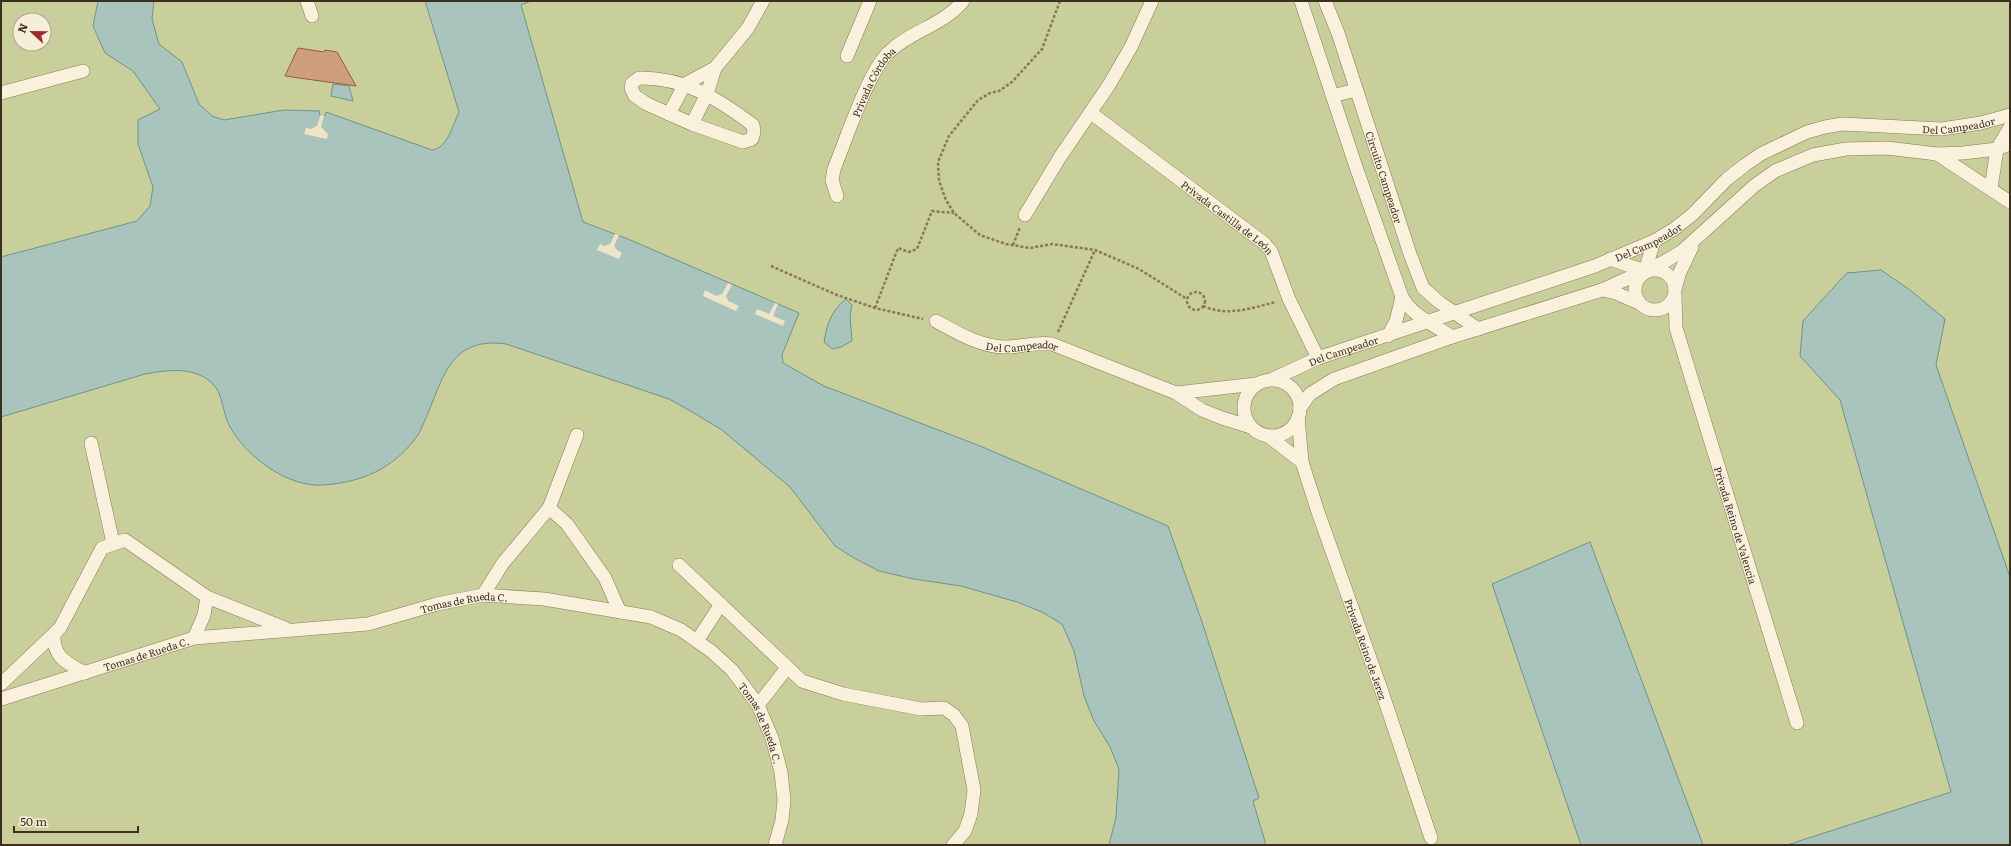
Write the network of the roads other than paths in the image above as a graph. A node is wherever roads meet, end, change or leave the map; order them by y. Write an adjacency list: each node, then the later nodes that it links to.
1 (307, 1): 8 (street)
2 (763, 1): 10 (street)
3 (870, 1): 9 (street)
4 (964, 1): 26 (street, Privada Córdoba)
5 (1152, 1): 17 (street)
6 (1301, 1): 16 (street)
7 (1325, 1): 13 (street, Circuito Campeador)
8 (312, 16)
9 (847, 56)
10 (714, 68): 12 (street); 15 (street)
11 (83, 71): 14 (street)
12 (685, 84): 15 (street); 18 (street); 18 (street)
13 (1356, 90): 16 (street); 38 (street, Circuito Campeador)
14 (1, 93)
15 (707, 94): 21 (street); 21 (street)
16 (1332, 96): 35 (street)
17 (1091, 113): 28 (street); 45 (street, Privada Castilla de León)
18 (669, 114): 21 (street)
19 (2010, 114): 20 (street, Del Campeador)
20 (1981, 123): 22 (street); 30 (street, Del Campeador)
21 (692, 124)
22 (2009, 134): 23 (street)
23 (1997, 149): 24 (street); 25 (street)
24 (1937, 154): 25 (street); 29 (street)
25 (1991, 188): 27 (street)
26 (837, 196)
27 (2010, 202)
28 (1025, 215)
29 (1696, 240): 32 (street); 34 (street)
30 (1654, 241): 31 (street, Del Campeador); 32 (street)
31 (1610, 259): 32 (street); 38 (street, Del Campeador)
32 (1645, 272): 33 (street); 34 (street); 36 (street)
33 (1602, 290): 36 (street); 42 (street)
34 (1675, 292): 37 (street); 41 (street, Privada Reino de Valencia)
35 (1402, 297): 40 (street); 43 (street)
36 (1639, 303): 37 (street)
37 (1652, 311): 41 (street, Privada Reino de Valencia)
38 (1454, 312): 40 (street, Del Campeador); 42 (street, Circuito Campeador)
39 (936, 321): 48 (street, Del Campeador)
40 (1430, 321): 43 (street, Del Campeador); 44 (street)
41 (1676, 328): 71 (street, Privada Reino de Valencia)
42 (1478, 329): 44 (street)
43 (1388, 336): 45 (street, Del Campeador)
44 (1452, 337): 49 (street)
45 (1318, 358): 46 (street, Del Campeador)
46 (1273, 379): 47 (street); 49 (street)
47 (1256, 384): 48 (street, Del Campeador); 50 (street)
48 (1176, 393): 50 (street, Del Campeador)
49 (1299, 413): 52 (street); 54 (street, Privada Reino de Jerez)
50 (1251, 427): 52 (street)
51 (577, 435): 55 (street)
52 (1268, 436): 54 (street)
53 (91, 443): 56 (street)
54 (1302, 462): 72 (street, Privada Reino de Jerez)
55 (549, 508): 58 (street); 61 (street)
56 (113, 543): 59 (street); 63 (street)
57 (679, 565): 60 (street)
58 (484, 595): 61 (street, Tomas de Rueda C.); 62 (street, Tomas de Rueda C.)
59 (207, 597): 62 (street); 64 (street)
60 (721, 604): 65 (street); 66 (street)
61 (620, 612): 65 (street, Tomas de Rueda C.)
62 (288, 630): 64 (street, Tomas de Rueda C.)
63 (54, 634): 67 (street); 68 (street)
64 (194, 638): 67 (street, Tomas de Rueda C.)
65 (697, 641): 70 (street, Tomas de Rueda C.)
66 (787, 668): 70 (street); 74 (street)
67 (85, 673): 69 (street, Tomas de Rueda C.)
68 (1, 684)
69 (1, 699)
70 (758, 705): 73 (street, Tomas de Rueda C.)
71 (1797, 723)
72 (1431, 838)
73 (775, 845)
74 (953, 845)

